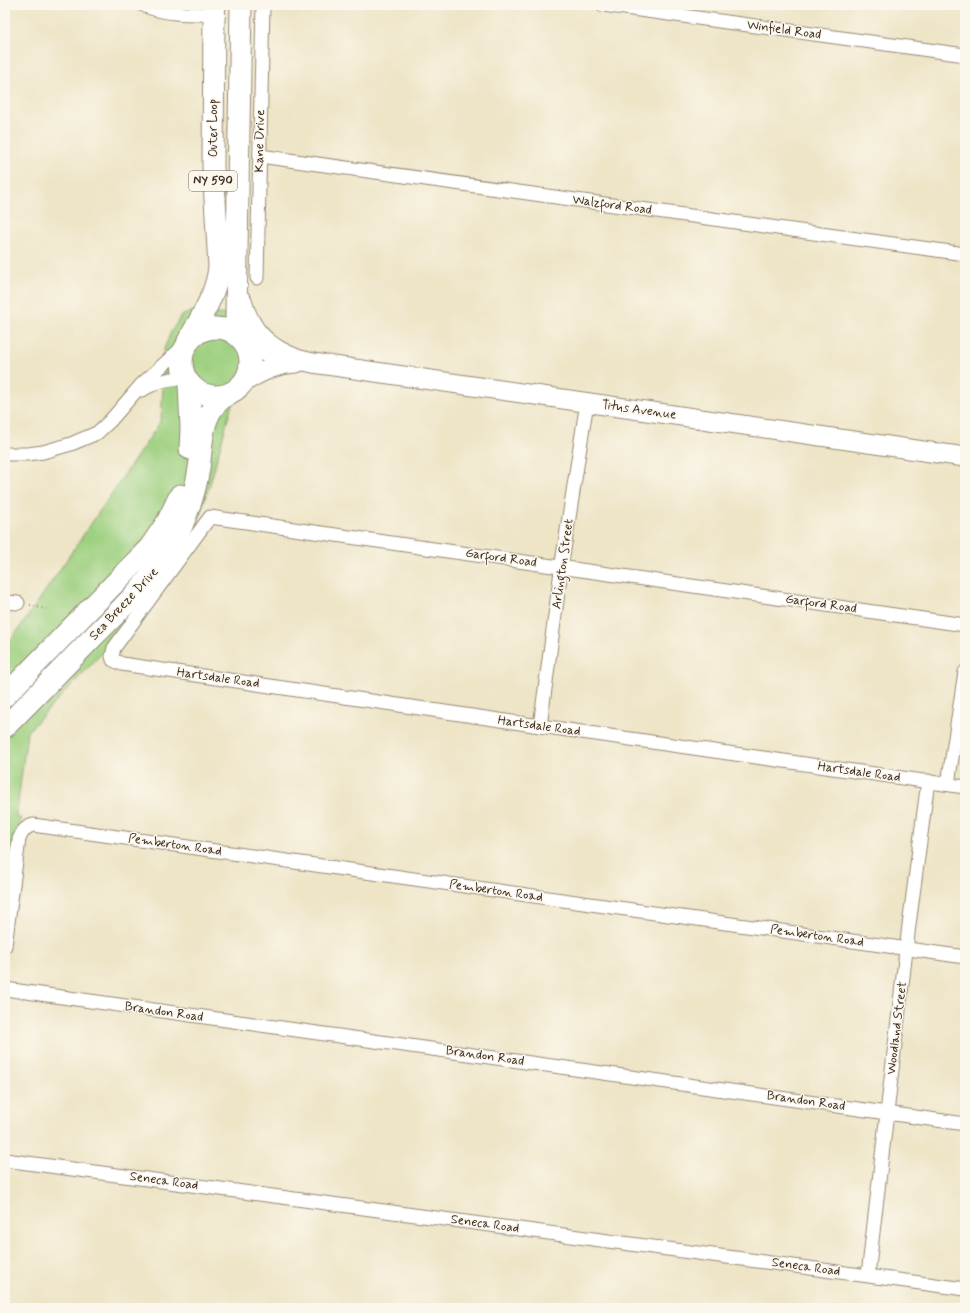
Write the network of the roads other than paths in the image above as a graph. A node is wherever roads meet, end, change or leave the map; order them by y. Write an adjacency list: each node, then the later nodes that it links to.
1 (143, 5): 5 (street)
2 (241, 5): 9 (main road, Outer Loop / NY 590)
3 (263, 5): 7 (street, Kane Drive)
4 (603, 5): 6 (street, Winfield Road)
5 (214, 9): 11 (main road, Outer Loop / NY 590)
6 (965, 55)
7 (260, 156): 8 (street, Walzford Road); 9 (street, Kane Drive)
8 (965, 254)
9 (247, 277): 10 (main road, Outer Loop / NY 590); 12 (main road)
10 (243, 340): 11 (main road); 12 (main road, Titus Avenue); 14 (main road)
11 (187, 343): 13 (main road); 15 (street)
12 (305, 361): 14 (main road, Titus Avenue); 16 (main road, Titus Avenue)
13 (188, 382): 14 (main road); 15 (street); 25 (main road, Sea Breeze Drive)
14 (236, 388): 27 (main road, Sea Breeze Drive)
15 (128, 399): 17 (street)
16 (588, 402): 18 (main road, Titus Avenue); 19 (street, Arlington Street)
17 (5, 454)
18 (965, 457)
19 (562, 567): 22 (street, Garford Road); 23 (street, Garford Road); 26 (street, Arlington Street)
20 (5, 602): 21 (street)
21 (18, 602)
22 (965, 625)
23 (113, 660): 26 (street, Hartsdale Road)
24 (965, 672): 29 (street)
25 (5, 696)
26 (540, 726): 28 (street, Hartsdale Road)
27 (5, 727)
28 (928, 781): 29 (street, Hartsdale Road); 32 (street, Woodland Street)
29 (948, 784): 30 (street, Hartsdale Road)
30 (965, 786)
31 (5, 946): 32 (street, Pemberton Road)
32 (907, 948): 33 (street, Pemberton Road); 35 (street, Woodland Street)
33 (965, 956)
34 (5, 989): 35 (street, Brandon Road)
35 (887, 1112): 36 (street, Brandon Road); 38 (street, Woodland Street)
36 (965, 1124)
37 (5, 1160): 38 (street, Seneca Road)
38 (868, 1275): 39 (street, Seneca Road)
39 (965, 1289)

